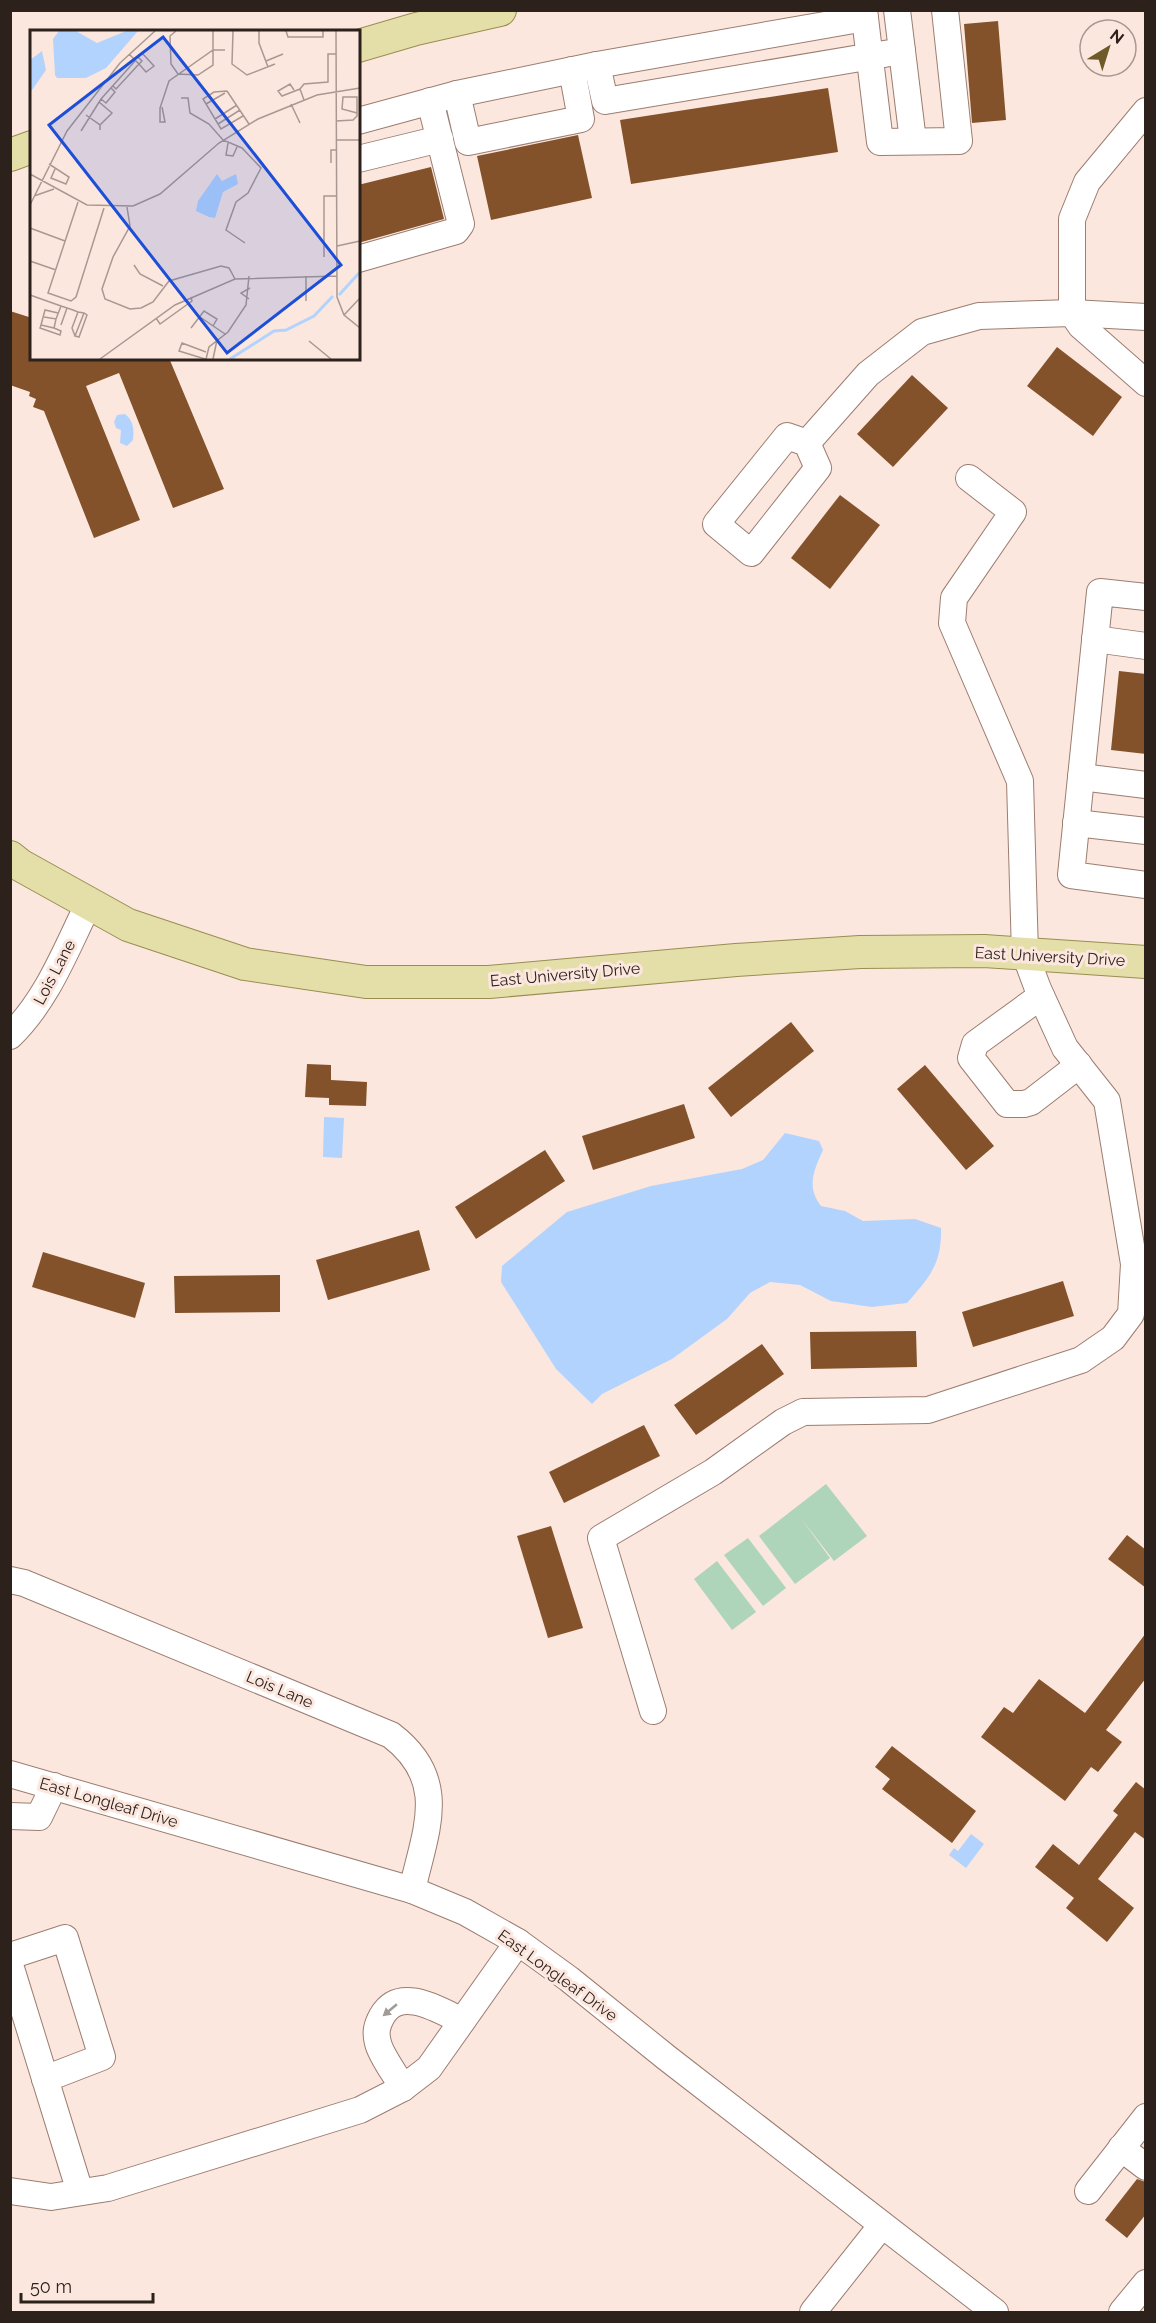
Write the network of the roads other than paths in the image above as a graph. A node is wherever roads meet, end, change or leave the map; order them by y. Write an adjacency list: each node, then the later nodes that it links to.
1 (500, 10): 5 (main road)
2 (897, 10): 6 (street)
3 (945, 10): 15 (street)
4 (864, 14): 7 (street); 8 (street)
5 (360, 45)
6 (902, 51): 7 (street); 15 (street)
7 (870, 56): 8 (street); 15 (street)
8 (597, 65): 9 (street)
9 (572, 70): 10 (street); 10 (street)
10 (456, 94): 11 (street)
11 (430, 101): 13 (street); 14 (street)
12 (1146, 111): 20 (street)
13 (360, 120)
14 (440, 139): 18 (street); 19 (street)
15 (913, 141)
16 (30, 148): 17 (main road)
17 (10, 155)
18 (360, 159)
19 (360, 258)
20 (1072, 313): 21 (street); 22 (street); 23 (street)
21 (1146, 317)
22 (1146, 383)
23 (807, 443)
24 (969, 478): 35 (street)
25 (1146, 597): 26 (street)
26 (1095, 639): 27 (street); 28 (street)
27 (1146, 646)
28 (1081, 777): 29 (street); 30 (street)
29 (1146, 784)
30 (1076, 823): 31 (street); 33 (street)
31 (1146, 831)
32 (10, 857): 34 (main road, East University Drive)
33 (1146, 885)
34 (89, 903): 35 (main road, East University Drive); 38 (street, Lois Lane)
35 (1025, 954): 36 (main road, East University Drive); 37 (street)
36 (1146, 962)
37 (1041, 996): 39 (street); 39 (street)
38 (10, 1036)
39 (1079, 1065): 41 (street)
40 (10, 1580): 45 (street, Lois Lane)
41 (653, 1711)
42 (10, 1774): 43 (street, East Longleaf Drive)
43 (54, 1786): 44 (street); 45 (street, East Longleaf Drive)
44 (10, 1816)
45 (412, 1890): 46 (street, East Longleaf Drive)
46 (518, 1942): 49 (street); 58 (street, East Longleaf Drive)
47 (10, 1956): 50 (street)
48 (10, 1965): 50 (street)
49 (462, 2021): 51 (street); 51 (street, one-way to 51)
50 (45, 2079): 57 (street)
51 (403, 2088): 57 (street)
52 (1146, 2117): 53 (street)
53 (1121, 2148): 54 (street); 56 (street)
54 (1146, 2167)
55 (10, 2191): 57 (street)
56 (1088, 2191)
57 (80, 2192)
58 (882, 2225): 60 (street); 61 (street, East Longleaf Drive)
59 (1146, 2283): 62 (street)
60 (813, 2313)
61 (995, 2313)
62 (1122, 2313)

